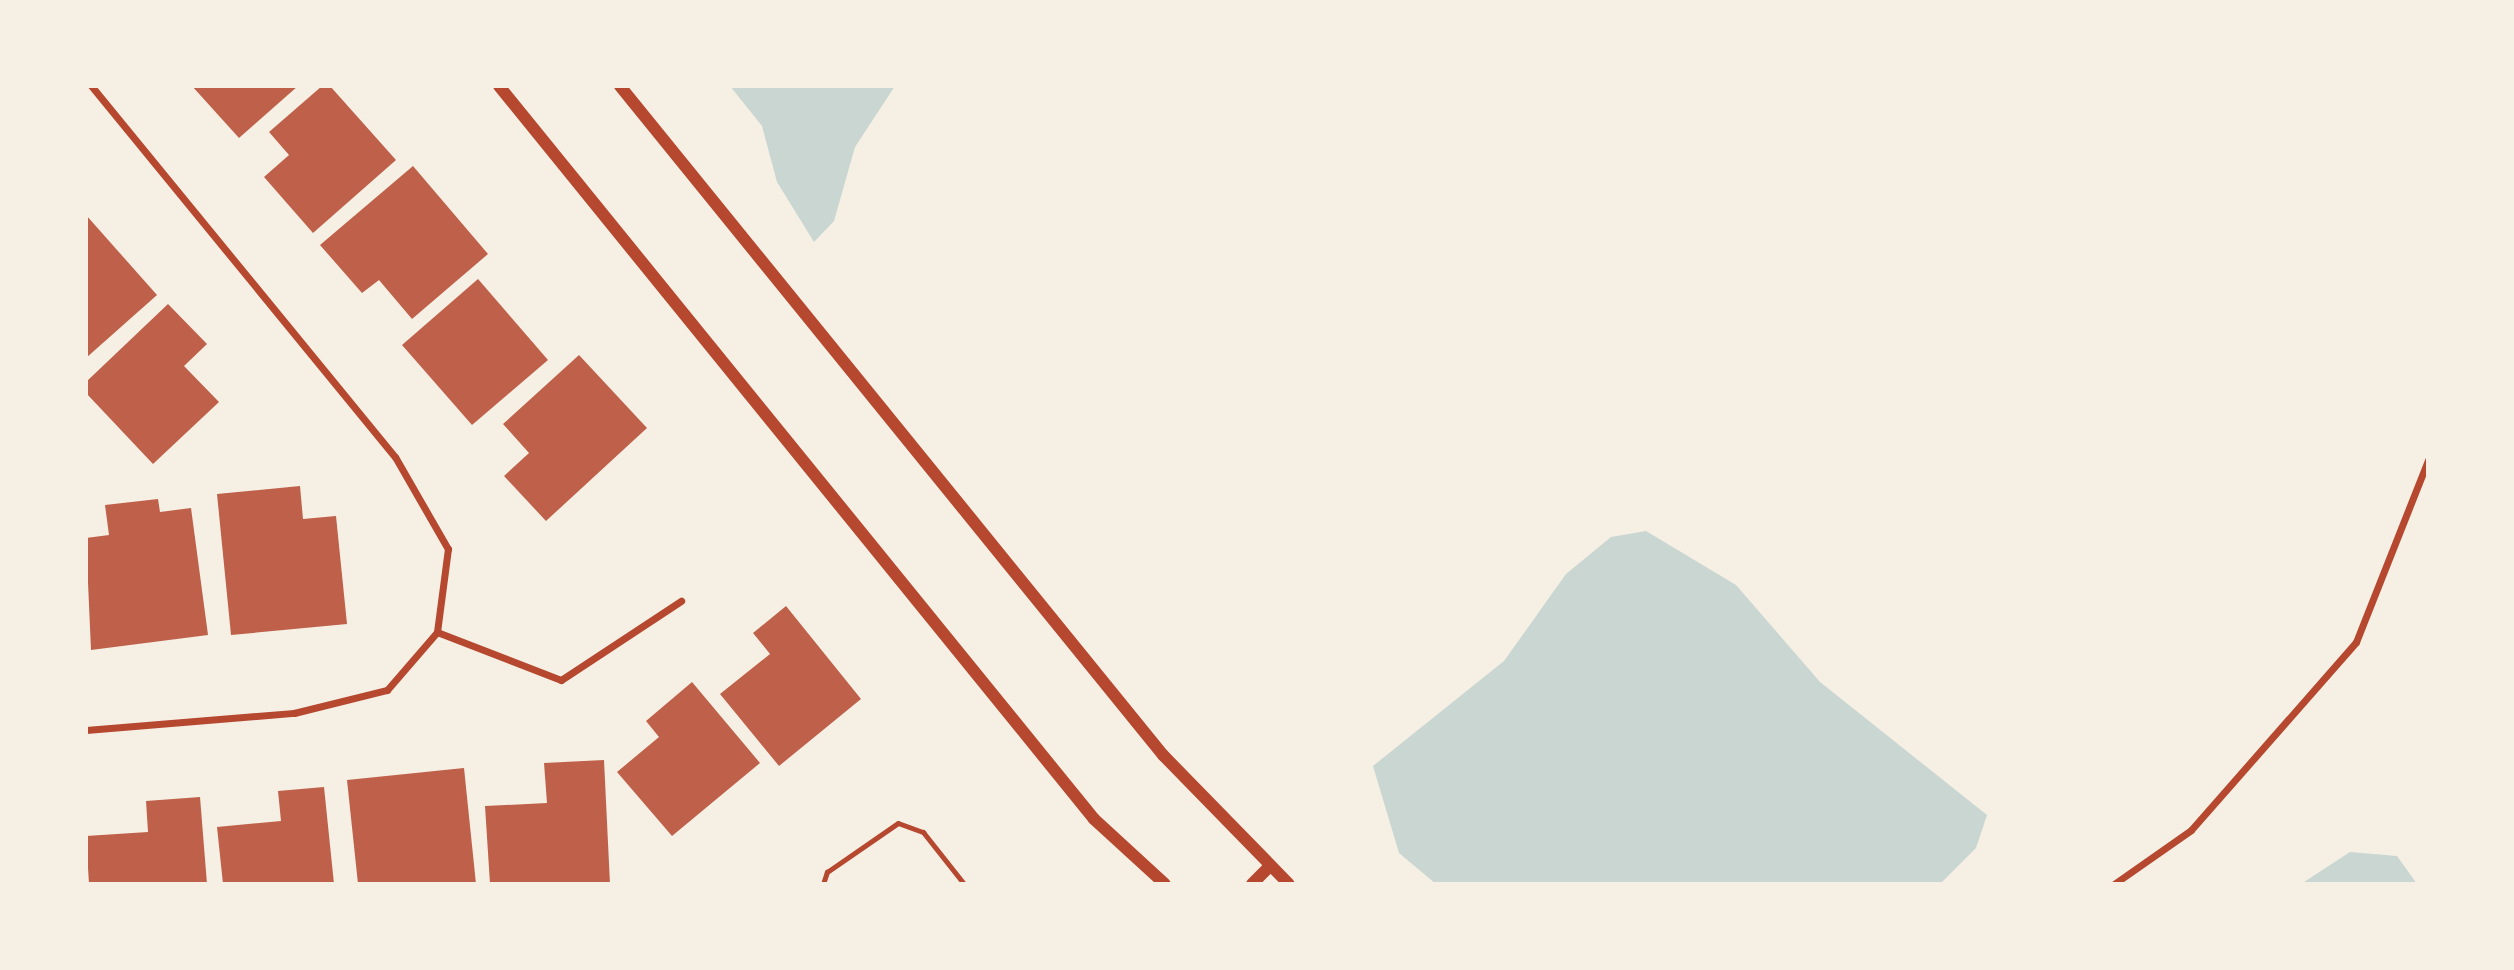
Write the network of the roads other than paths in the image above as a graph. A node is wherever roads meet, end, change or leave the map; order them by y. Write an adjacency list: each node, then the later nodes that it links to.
1 (91, 86): 6 (street)
2 (499, 86): 11 (street)
3 (620, 86): 8 (street)
4 (2428, 460): 14 (street)
5 (681, 601): 6 (street)
6 (437, 632): 7 (street)
7 (86, 730)
8 (1270, 866): 12 (street); 13 (street)
9 (823, 884): 10 (lane)
10 (964, 884)
11 (1166, 884)
12 (1252, 884)
13 (1289, 884)
14 (2114, 884)

